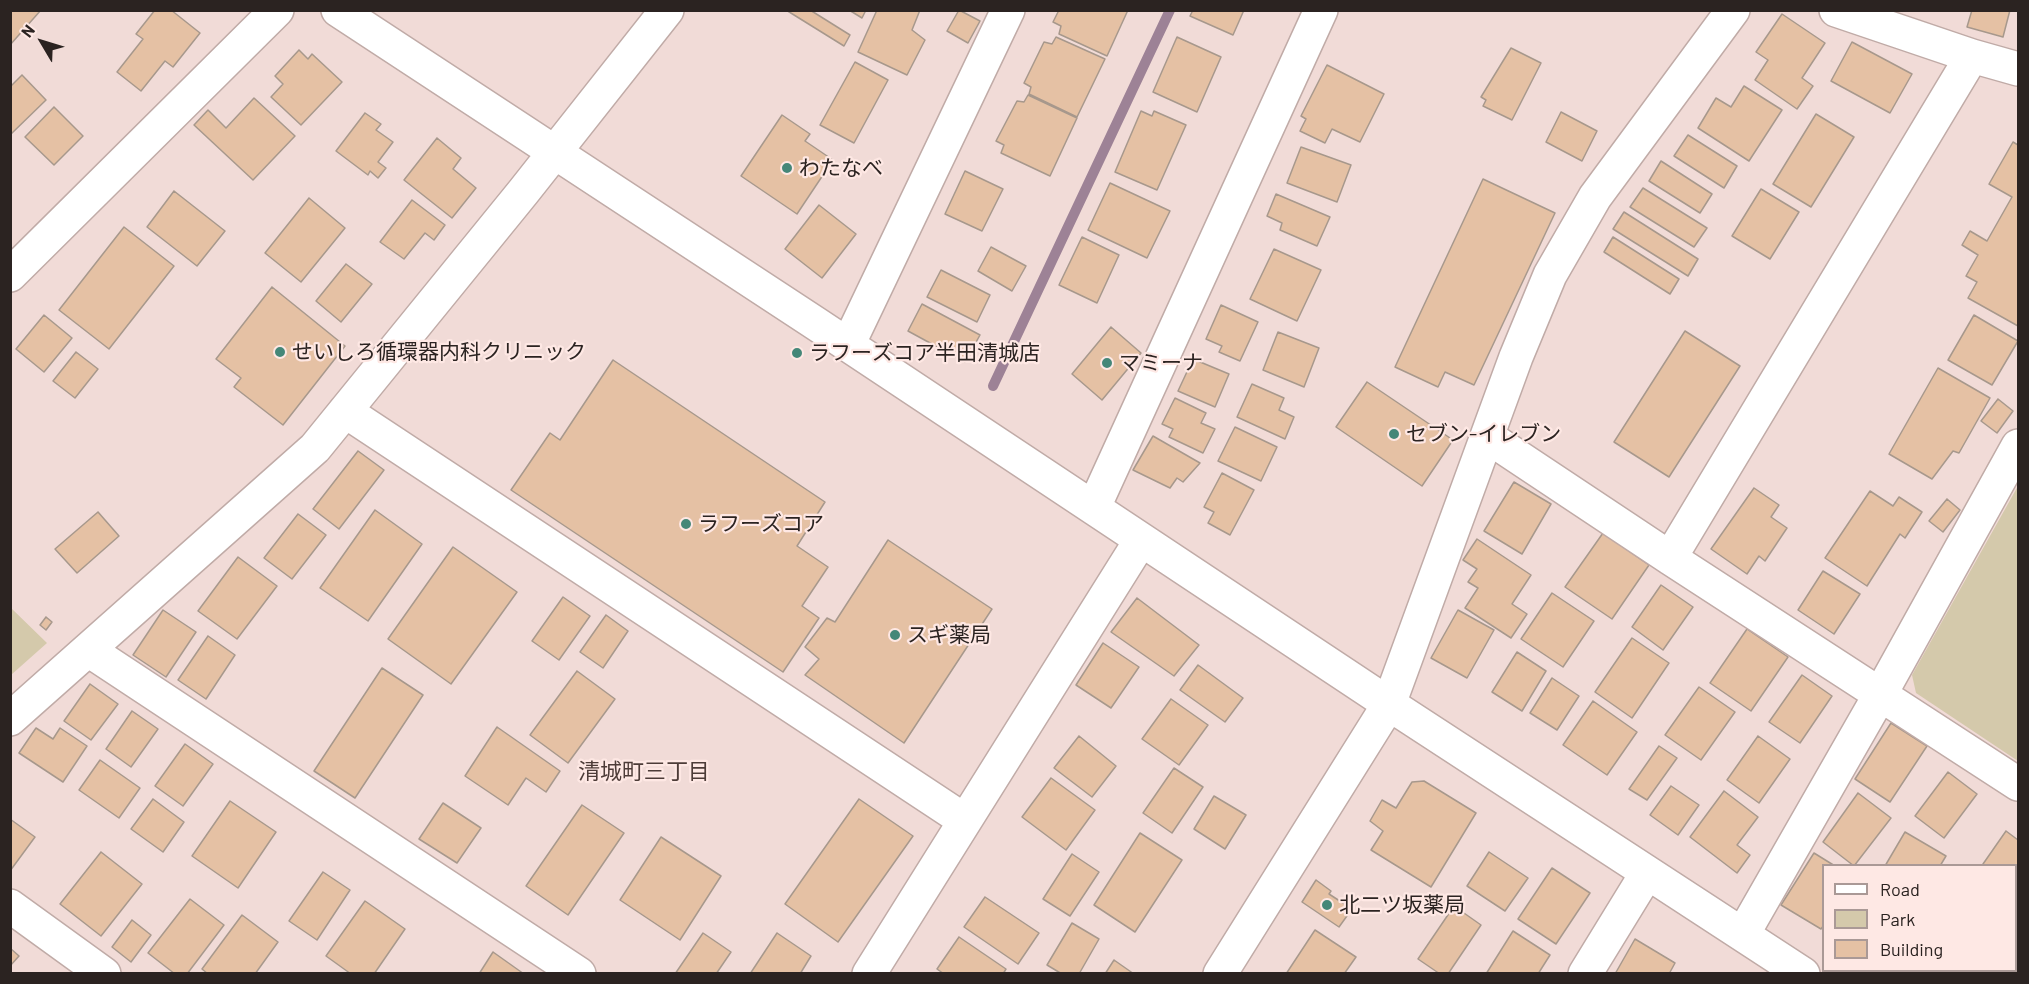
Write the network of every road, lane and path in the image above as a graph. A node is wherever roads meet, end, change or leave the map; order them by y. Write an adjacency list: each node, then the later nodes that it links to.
1 (277, 10): 11 (street)
2 (338, 10): 10 (street)
3 (667, 10): 10 (street)
4 (1008, 10): 12 (street)
5 (1321, 10): 16 (street)
6 (1734, 10): 14 (street)
7 (1836, 10): 8 (street)
8 (1972, 56): 9 (street); 18 (street)
9 (2019, 69)
10 (555, 152): 12 (street); 13 (street)
11 (10, 275)
12 (848, 345): 16 (street)
13 (345, 411): 19 (street); 24 (street)
14 (1488, 437): 18 (street); 21 (street)
15 (2019, 446): 20 (street)
16 (1094, 507): 17 (street)
17 (1141, 540): 21 (street); 24 (street)
18 (1670, 558): 20 (street)
19 (90, 651): 22 (street); 29 (street)
20 (1881, 693): 23 (street); 27 (street)
21 (1389, 704): 25 (street); 31 (street)
22 (10, 719)
23 (2019, 784)
24 (964, 820): 30 (street)
25 (1647, 873): 27 (street); 32 (street)
26 (10, 906): 28 (street)
27 (1743, 934): 33 (street)
28 (84, 968)
29 (579, 974)
30 (869, 974)
31 (1220, 974)
32 (1585, 974)
33 (1803, 974)

